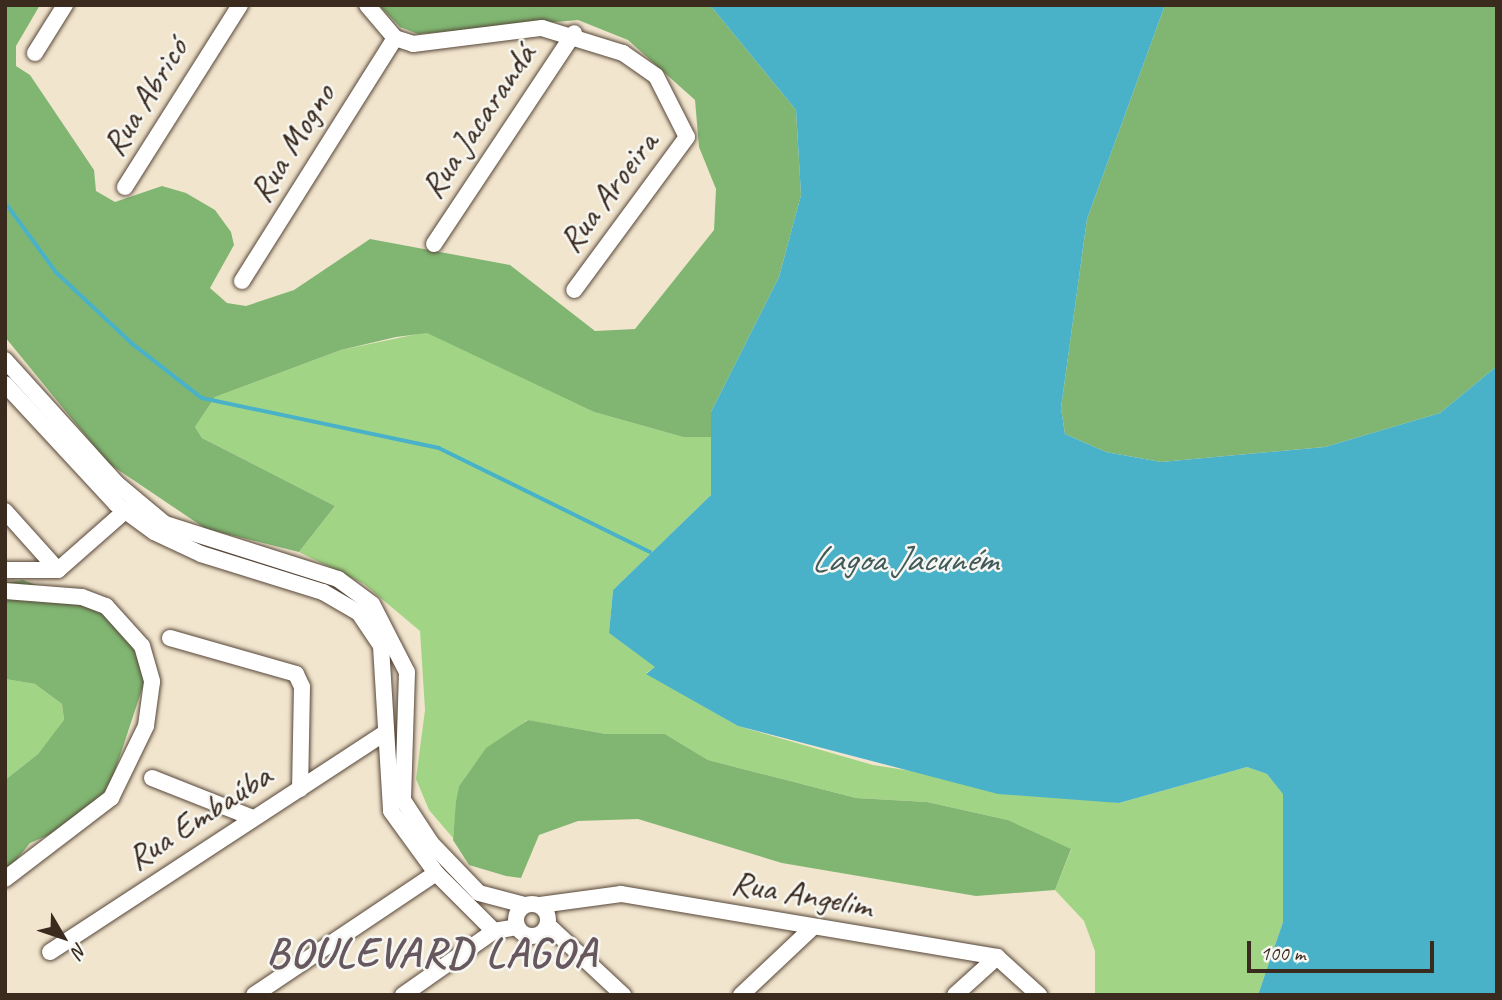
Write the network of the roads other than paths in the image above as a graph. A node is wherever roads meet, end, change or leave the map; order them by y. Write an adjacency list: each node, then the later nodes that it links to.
1 (65, 5): 6 (street)
2 (240, 5): 7 (street, Rua Abricó)
3 (367, 5): 5 (street)
4 (574, 33): 5 (street); 8 (street, Rua Jacarandá); 10 (street, Rua Aroeira)
5 (395, 38): 9 (street, Rua Mogno)
6 (35, 53)
7 (125, 187)
8 (434, 244)
9 (242, 281)
10 (574, 290)
11 (5, 360): 25 (street)
12 (5, 384): 14 (street)
13 (5, 511): 16 (street)
14 (125, 511): 16 (street); 19 (street)
15 (5, 570): 16 (street)
16 (58, 570)
17 (5, 591): 24 (street)
18 (170, 638): 21 (street)
19 (383, 734): 21 (street, Rua Embaúba); 23 (street)
20 (152, 778): 22 (street)
21 (300, 789): 22 (street, Rua Embaúba)
22 (253, 818): 30 (street, Rua Embaúba)
23 (436, 873): 29 (street); 32 (street)
24 (5, 879)
25 (532, 905): 26 (street); 27 (street); 28 (street, Rua Angelim)
26 (548, 925): 27 (street); 34 (street)
27 (517, 927): 29 (street)
28 (812, 928): 31 (street, Rua Angelim); 35 (street)
29 (494, 930): 33 (street)
30 (50, 952)
31 (997, 957): 36 (street); 37 (street)
32 (254, 995)
33 (403, 995)
34 (623, 995)
35 (741, 995)
36 (955, 995)
37 (1039, 995)

